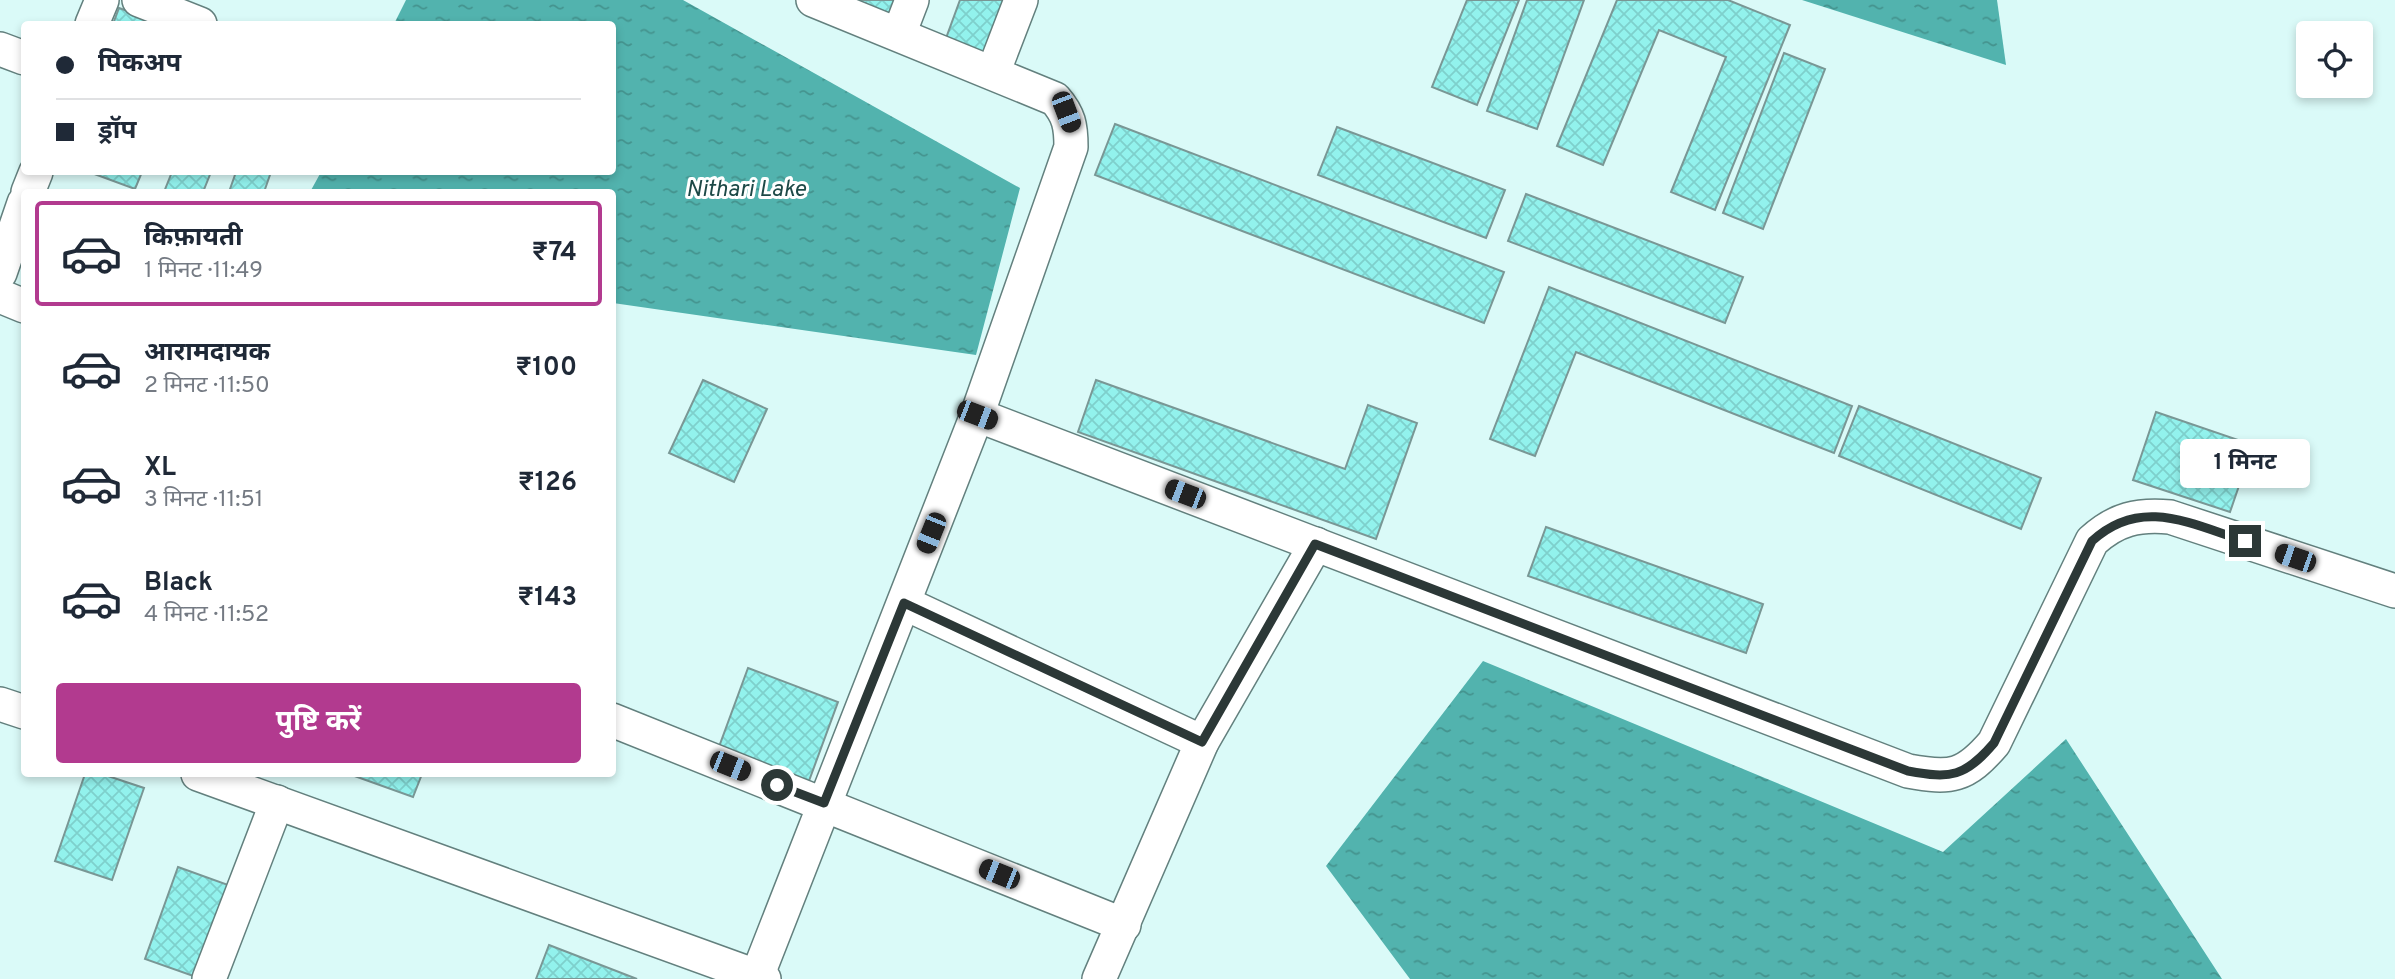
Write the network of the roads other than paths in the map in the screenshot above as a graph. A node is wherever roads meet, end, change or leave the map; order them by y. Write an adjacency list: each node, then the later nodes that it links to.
1 (102, 0): 6 (street)
2 (139, 0): 7 (street)
3 (912, 0): 8 (street)
4 (1021, 0): 11 (street)
5 (823, 2): 8 (street)
6 (93, 21)
7 (192, 21)
8 (900, 34): 11 (street)
9 (0, 49): 10 (street)
10 (21, 57)
11 (993, 72): 16 (street)
12 (21, 212): 13 (street)
13 (0, 274)
14 (0, 296): 15 (street)
15 (21, 305)
16 (977, 415): 17 (street); 19 (street)
17 (1315, 544): 18 (street); 23 (street)
18 (2395, 591)
19 (904, 603): 23 (street); 26 (street)
20 (0, 704): 21 (street)
21 (21, 711)
22 (616, 722): 26 (street)
23 (1202, 742): 27 (street)
24 (206, 777): 25 (street)
25 (277, 802): 28 (street); 29 (street)
26 (824, 803): 27 (street); 28 (street)
27 (1124, 925): 30 (street)
28 (759, 978)
29 (209, 979)
30 (1099, 979)

